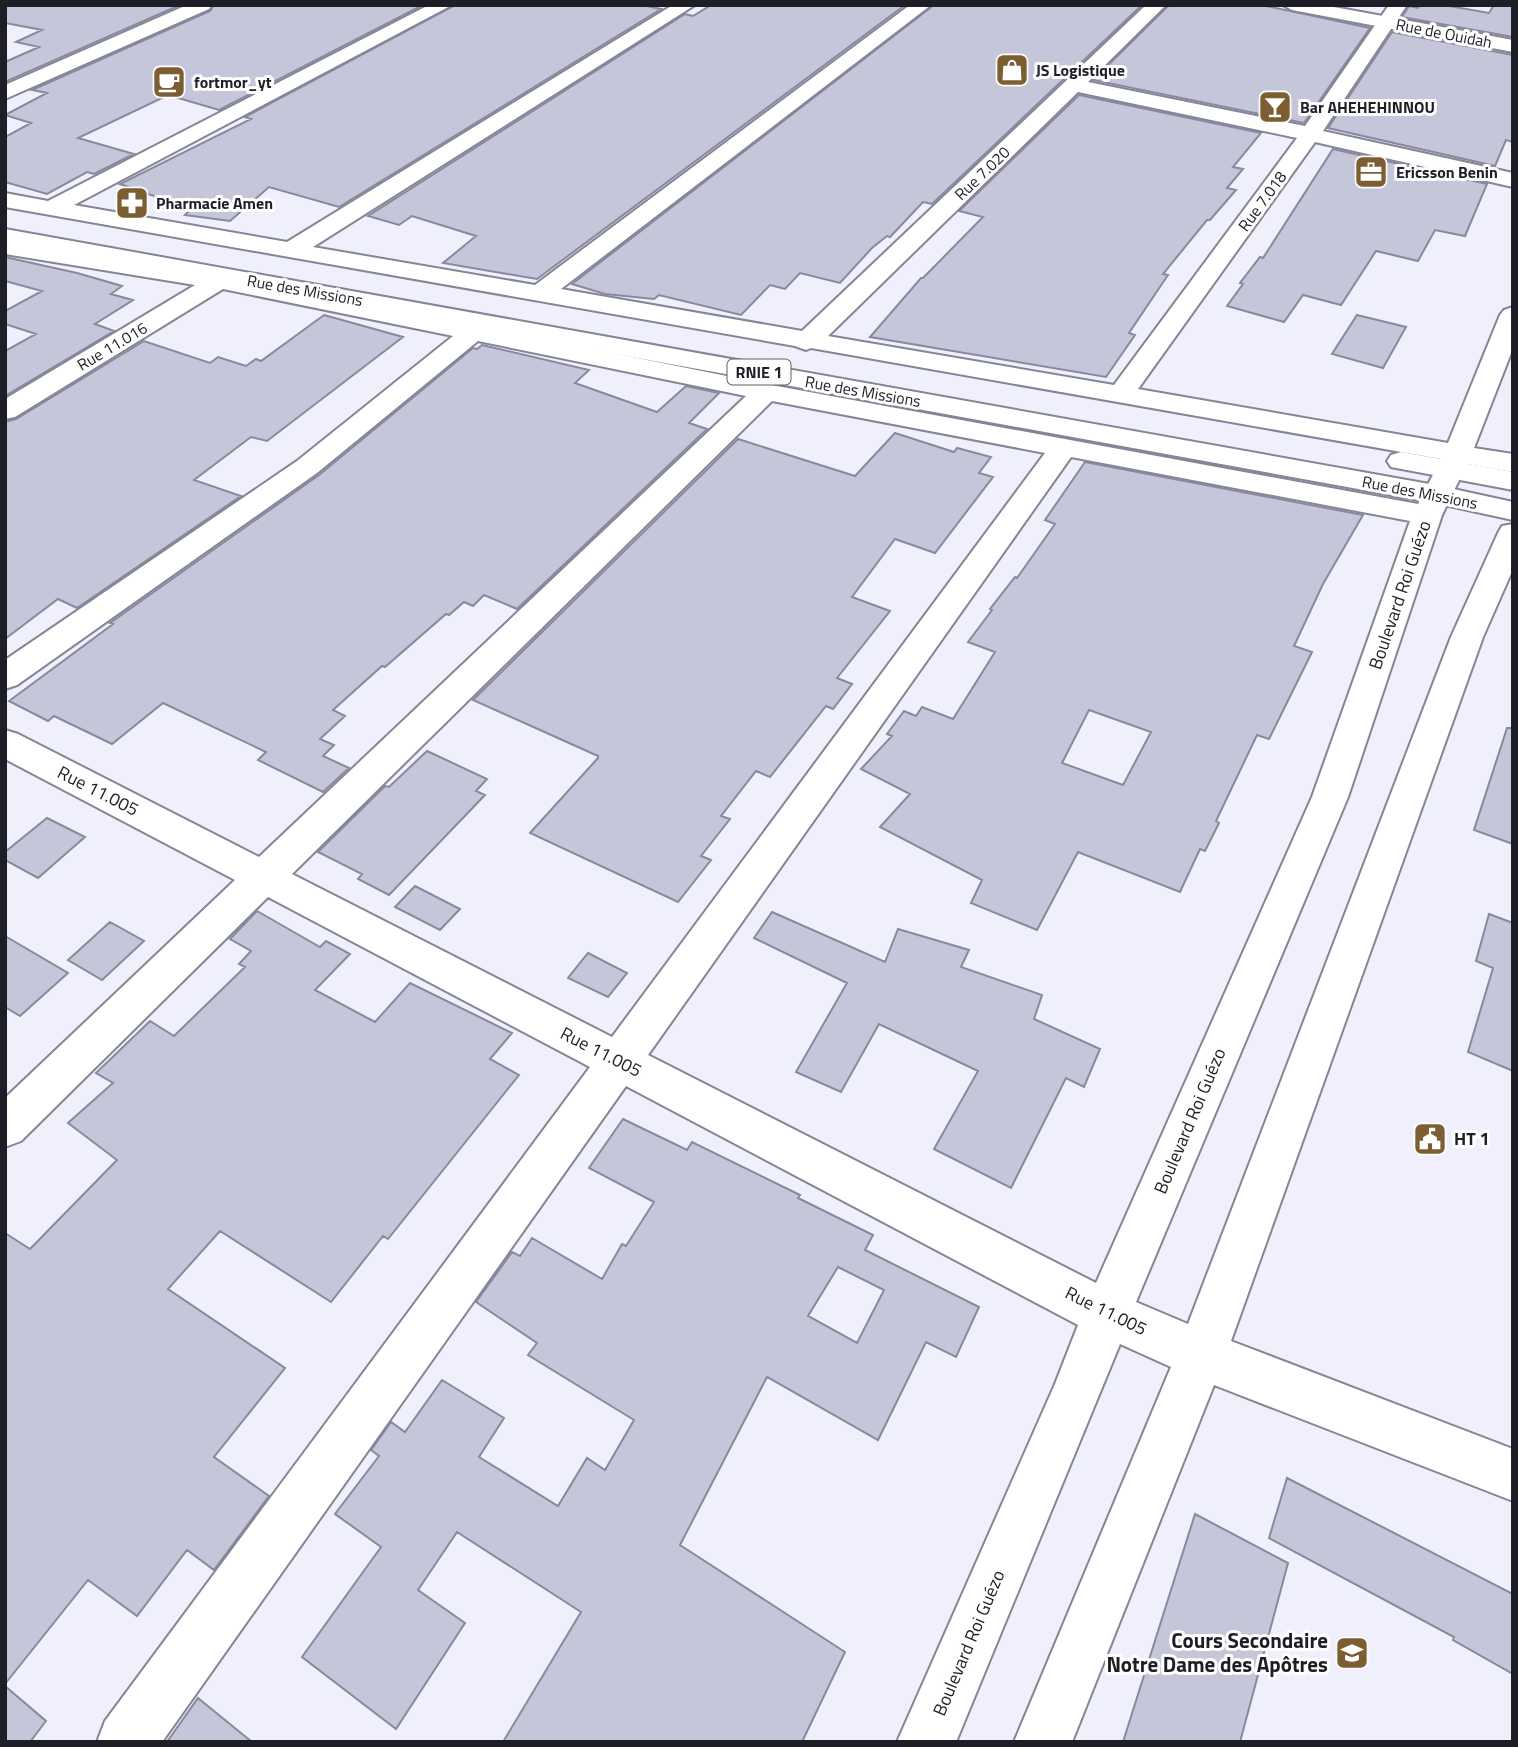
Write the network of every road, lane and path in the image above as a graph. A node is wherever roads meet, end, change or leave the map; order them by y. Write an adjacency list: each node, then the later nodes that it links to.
1 (203, 5): 10 (main road)
2 (443, 5): 14 (main road)
3 (686, 5): 18 (main road)
4 (922, 5): 20 (main road)
5 (1157, 5): 9 (main road, Rue 7.020)
6 (1292, 5): 7 (main road, Rue de Ouidah)
7 (1392, 14): 8 (main road, Rue de Ouidah); 11 (main road, Rue 7.018)
8 (1513, 47)
9 (1074, 85): 11 (main road); 23 (main road, Rue 7.020)
10 (5, 93)
11 (1310, 134): 12 (main road); 25 (main road, Rue 7.018)
12 (1513, 180)
13 (5, 200): 14 (main road)
14 (51, 208): 18 (main road)
15 (5, 215): 30 (main road, Rue des Missions / RNIE 1)
16 (5, 236): 30 (main road, Rue des Missions / RNIE 1)
17 (5, 247): 19 (main road)
18 (291, 250): 20 (main road)
19 (219, 281): 22 (main road); 26 (main road, Rue 11.016)
20 (540, 293): 23 (main road)
21 (1513, 316): 30 (main road, Boulevard Roi Guézo)
22 (474, 332): 24 (main road); 33 (main road)
23 (806, 342): 25 (main road)
24 (766, 391): 27 (main road); 35 (main road)
25 (1122, 393): 30 (main road)
26 (5, 411)
27 (1064, 447): 30 (main road); 36 (main road)
28 (1513, 463): 30 (main road)
29 (1513, 481): 30 (main road, Rue des Missions / RNIE 1)
30 (1442, 483): 31 (main road, Rue des Missions / RNIE 1); 38 (main road, Boulevard Roi Guézo)
31 (1513, 511)
32 (1513, 533): 39 (main road)
33 (5, 677)
34 (5, 743): 35 (main road, Rue 11.005)
35 (263, 877): 36 (main road, Rue 11.005); 37 (main road)
36 (618, 1062): 38 (main road, Rue 11.005); 41 (main road)
37 (5, 1126)
38 (1107, 1314): 39 (main road, Rue 11.005); 42 (main road, Boulevard Roi Guézo)
39 (1201, 1355): 40 (main road, Rue 11.005); 43 (main road)
40 (1513, 1475)
41 (126, 1742)
42 (926, 1742)
43 (1043, 1742)

